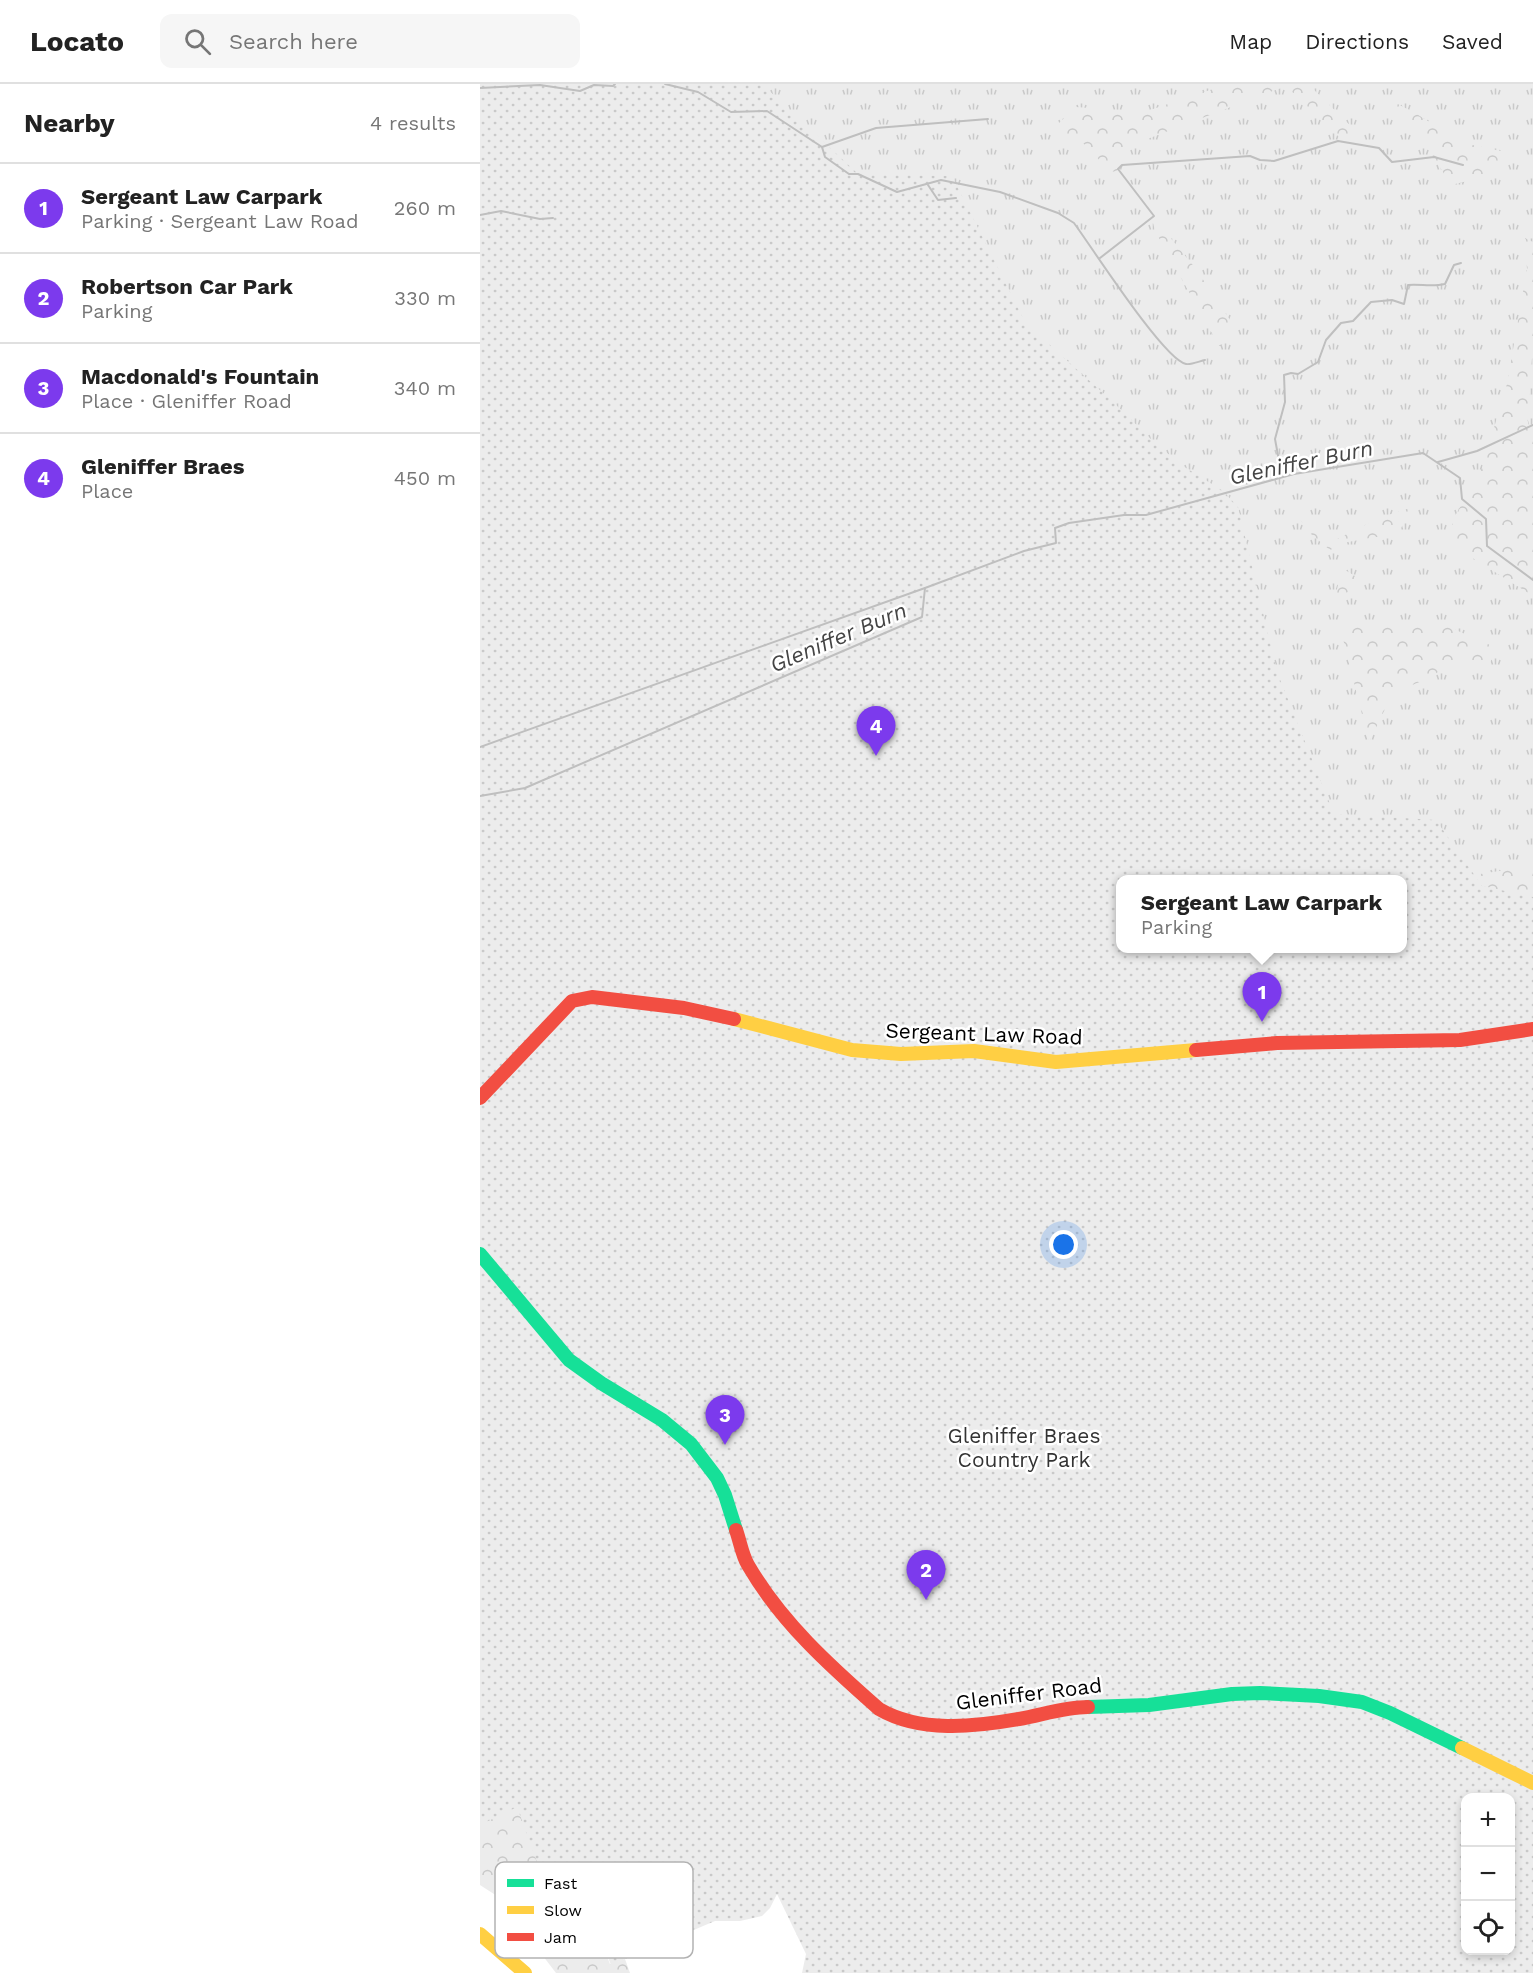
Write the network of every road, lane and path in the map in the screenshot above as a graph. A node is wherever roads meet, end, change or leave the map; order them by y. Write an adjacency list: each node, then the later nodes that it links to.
1 (1533, 1029): 2 (main road, Sergeant Law Road)
2 (480, 1098)
3 (480, 1254): 4 (main road, Gleniffer Road)
4 (1533, 1783)
5 (480, 1934): 6 (main road)
6 (495, 1947)
7 (508, 1958): 8 (main road)
8 (525, 1973)

